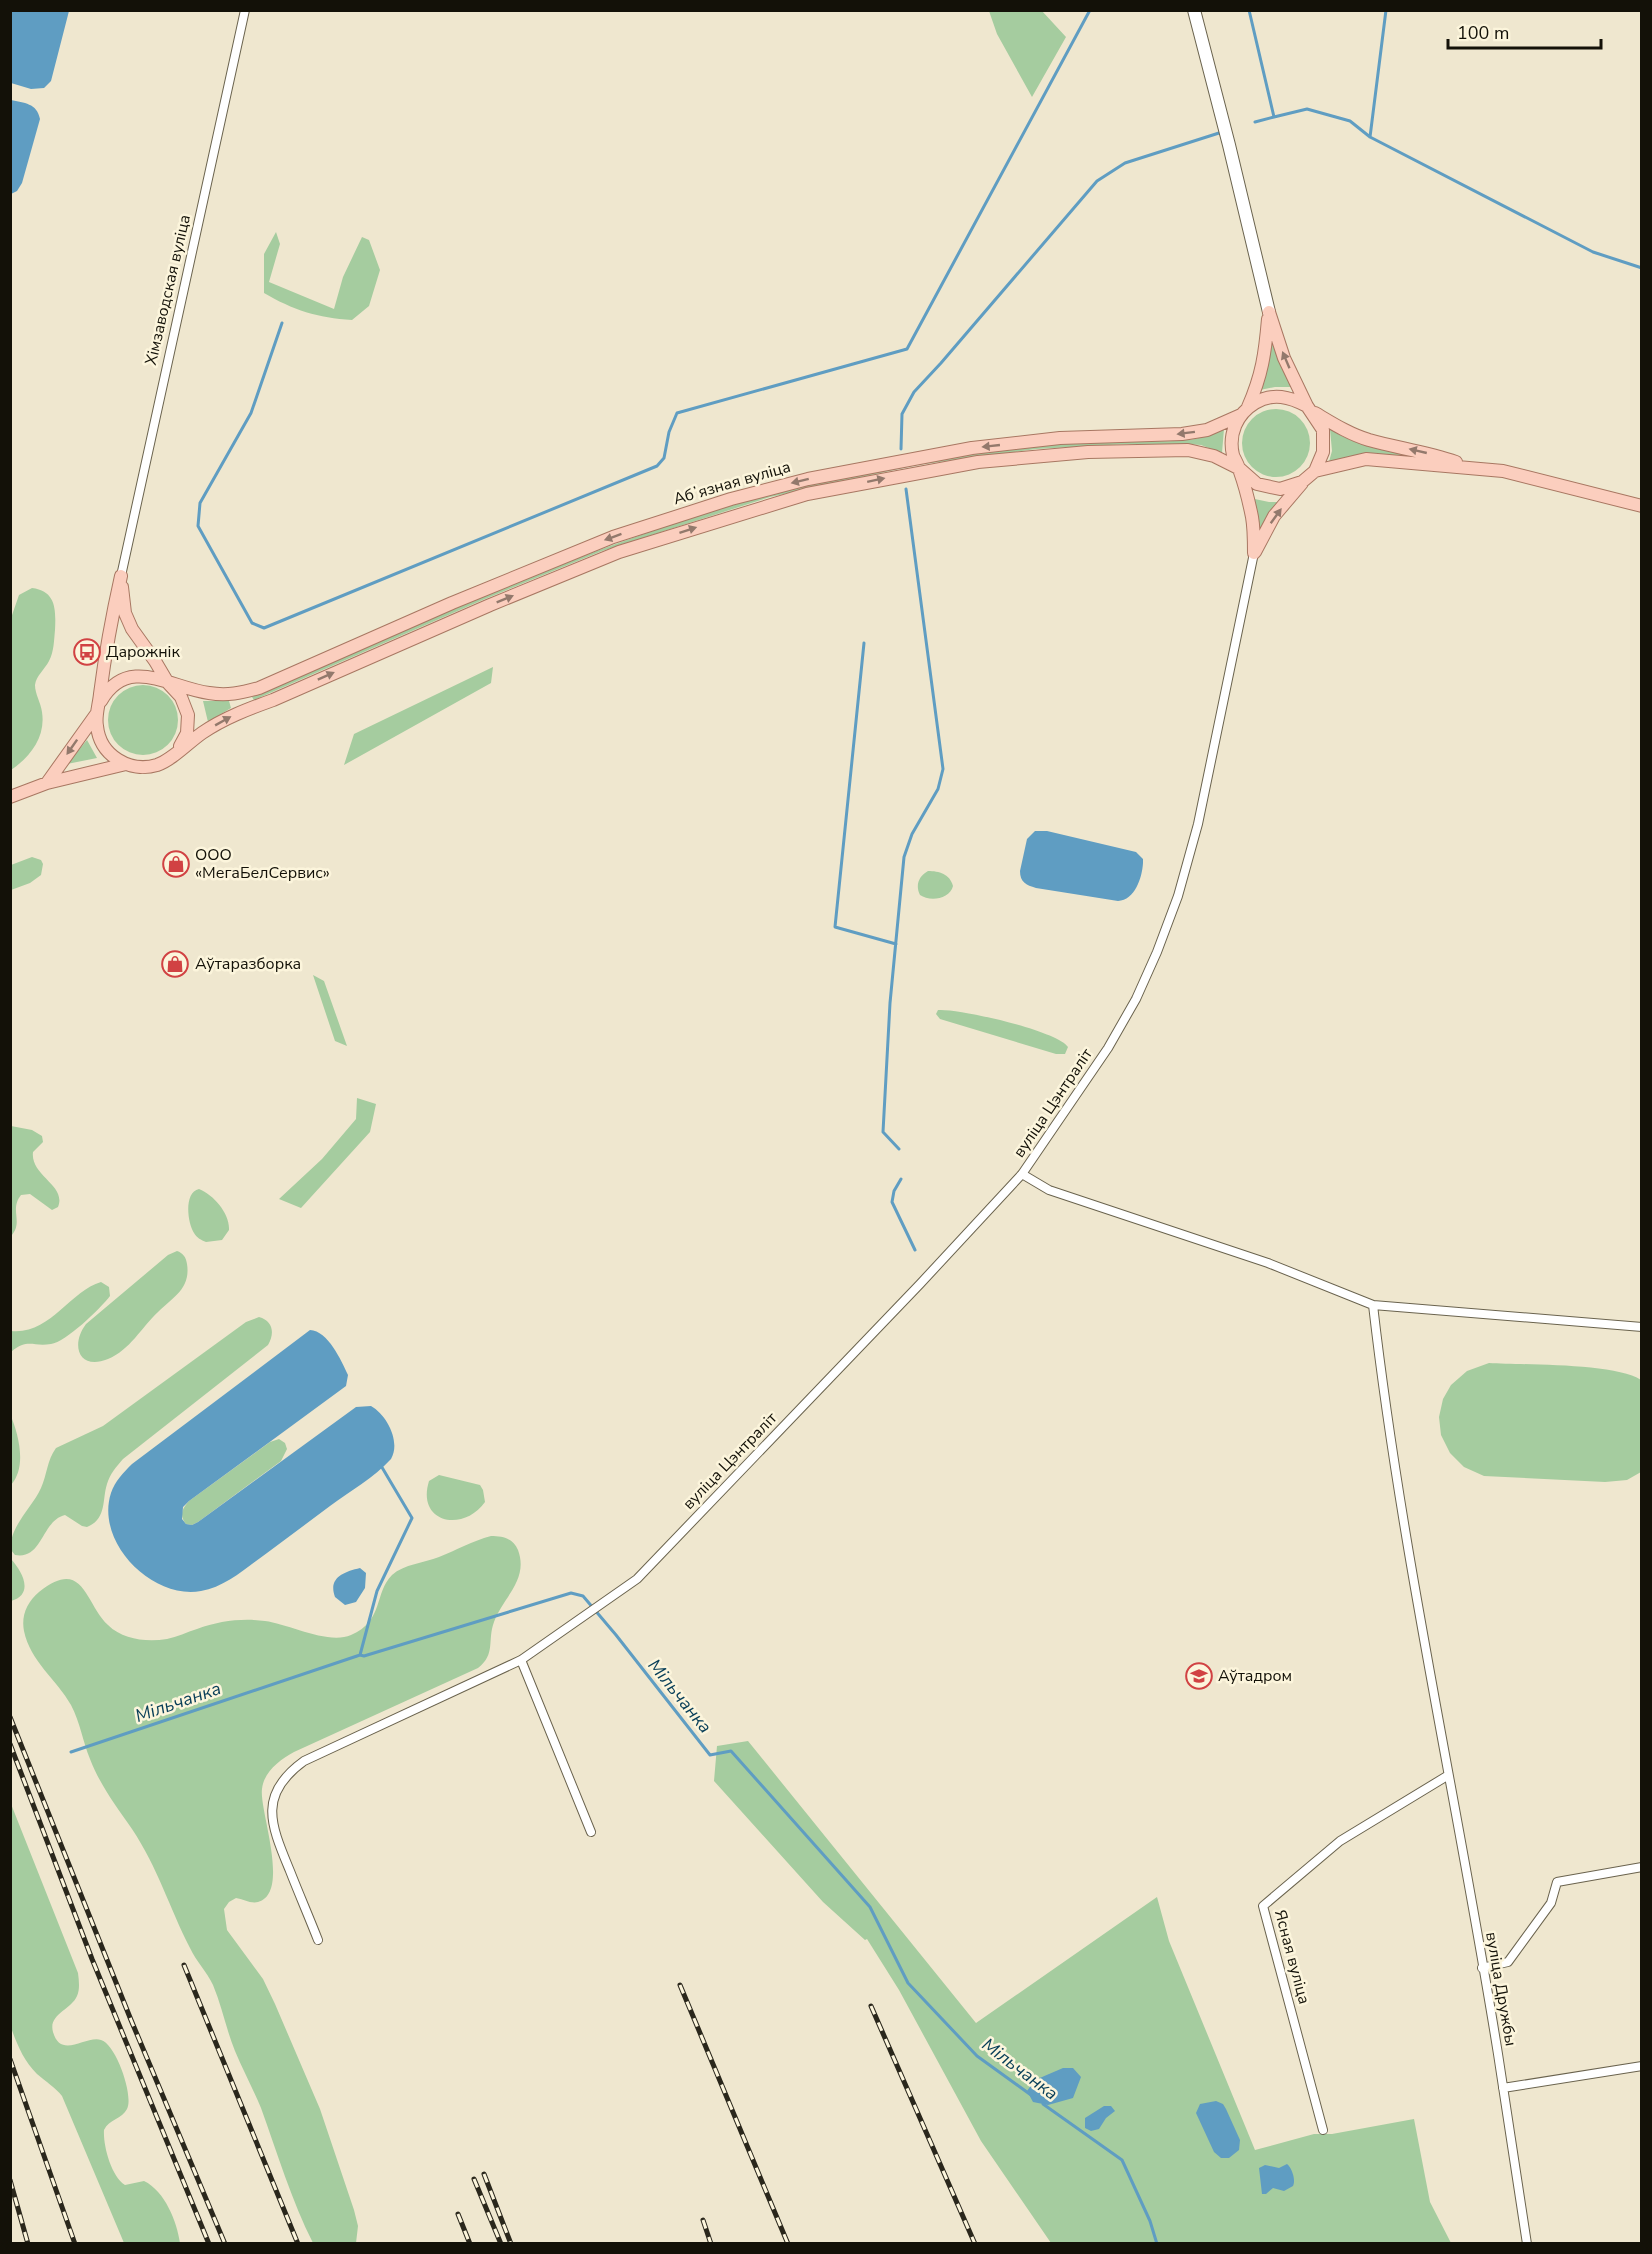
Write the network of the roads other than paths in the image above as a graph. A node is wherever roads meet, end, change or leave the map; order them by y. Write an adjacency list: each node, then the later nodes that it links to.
1 (245, 10): 12 (street, Хімзаводская вуліца)
2 (1194, 10): 3 (street)
3 (1269, 312): 4 (main road, one-way to 3); 5 (main road)
4 (1310, 409): 5 (main road); 6 (main road, one-way to 4); 8 (main road)
5 (1244, 411): 7 (main road); 13 (main road, Абʼязная вуліца, one-way to 13)
6 (1474, 468): 8 (main road); 10 (main road)
7 (1240, 469): 9 (main road); 11 (main road); 15 (main road, Абʼязная вуліца, one-way to 7)
8 (1315, 471): 9 (main road)
9 (1302, 482): 11 (main road, one-way to 9)
10 (1641, 506)
11 (1254, 554): 19 (street, вуліца Цэнтраліт)
12 (120, 576): 13 (main road); 14 (main road)
13 (168, 684): 14 (main road); 15 (main road)
14 (98, 709): 16 (main road); 17 (main road, one-way to 17)
15 (178, 750): 16 (main road)
16 (126, 765): 17 (main road)
17 (47, 783): 18 (main road)
18 (10, 797)
19 (1022, 1174): 20 (street); 22 (street, вуліца Цэнтраліт)
20 (1373, 1305): 21 (street); 23 (street, вуліца Дружбы)
21 (1641, 1326)
22 (522, 1660): 24 (street); 26 (street, вуліца Цэнтраліт)
23 (1447, 1776): 27 (street, вуліца Дружбы); 30 (street, Ясная вуліца)
24 (591, 1832)
25 (1641, 1867): 27 (street)
26 (318, 1940)
27 (1482, 1968): 29 (street, вуліца Дружбы)
28 (1641, 2066): 29 (street)
29 (1503, 2088): 31 (street, вуліца Дружбы)
30 (1323, 2130)
31 (1527, 2244)

